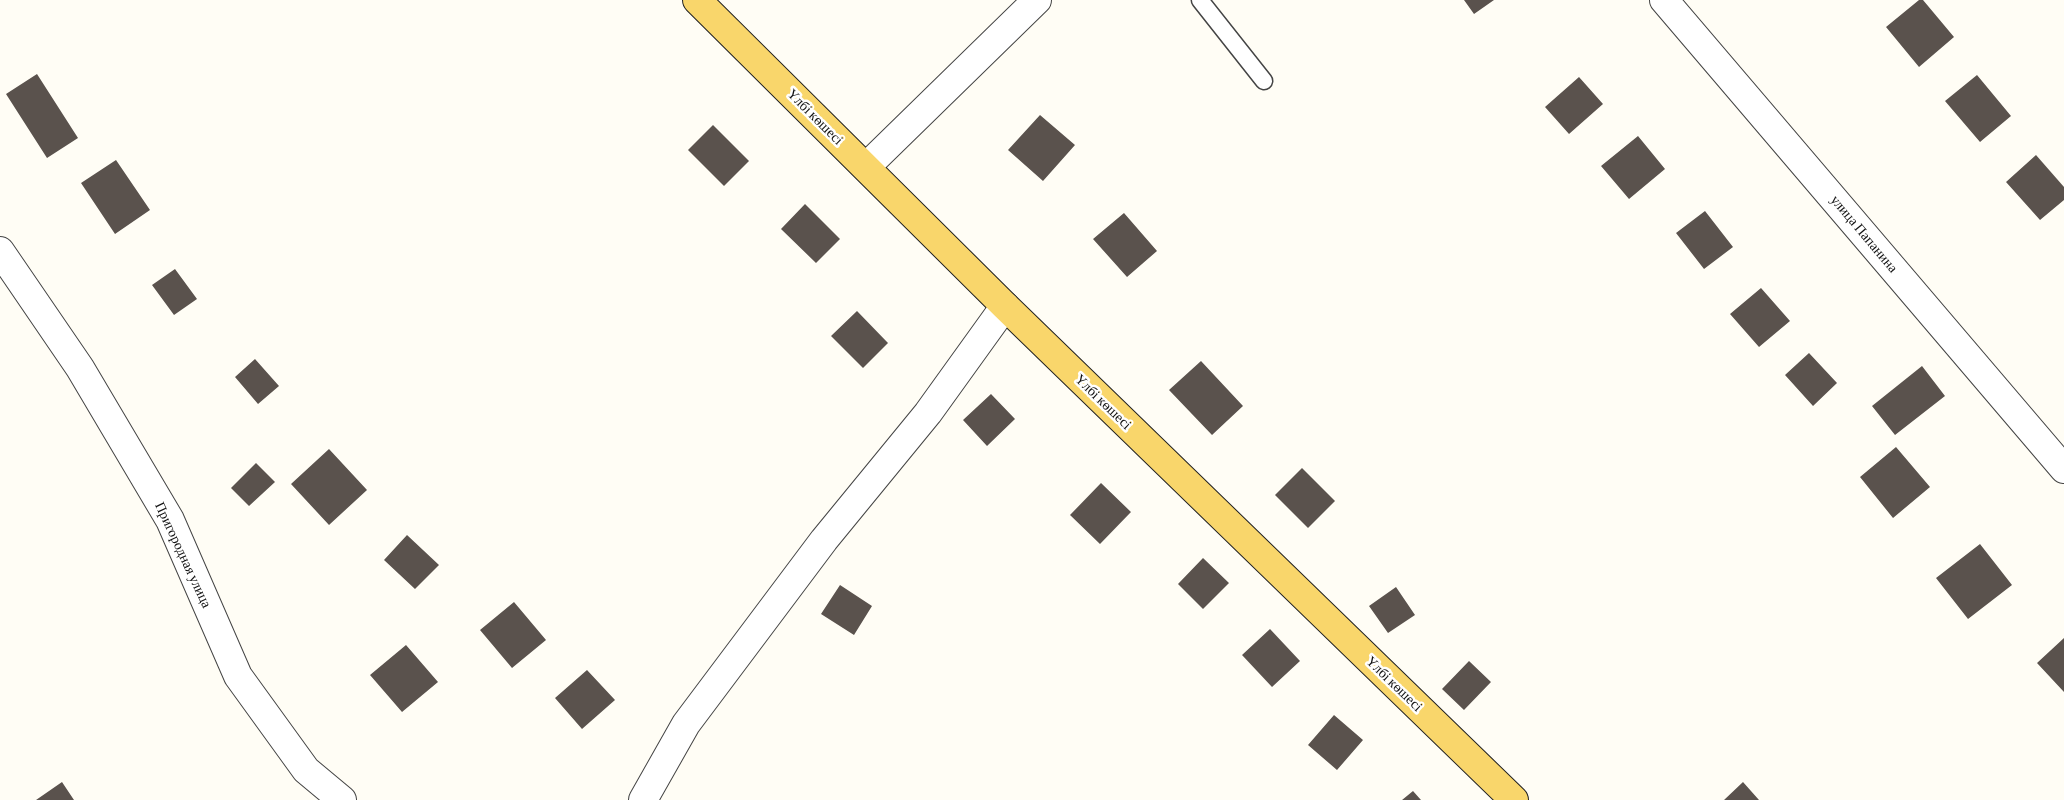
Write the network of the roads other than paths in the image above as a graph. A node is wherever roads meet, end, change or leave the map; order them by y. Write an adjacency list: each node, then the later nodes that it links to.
1 (697, 0): 6 (main road, Үлбі көшесі)
2 (1037, 0): 6 (street)
3 (1200, 0): 5 (lane)
4 (1664, 0): 9 (street, улица Папанина)
5 (1264, 81)
6 (866, 167): 8 (main road, Үлбі көшесі)
7 (0, 251): 10 (street, Пригородная улица)
8 (1005, 306): 11 (street); 12 (main road, Үлбі көшесі)
9 (2064, 469)
10 (342, 800)
11 (643, 800)
12 (1514, 800)

